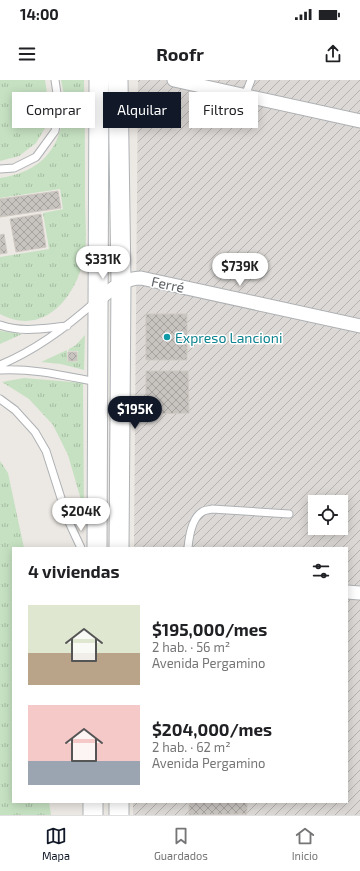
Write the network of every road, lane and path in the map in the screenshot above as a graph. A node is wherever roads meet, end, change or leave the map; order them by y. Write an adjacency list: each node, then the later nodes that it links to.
1 (54, 80): 10 (lane)
2 (100, 80): 12 (main road)
3 (118, 80): 11 (main road)
4 (174, 80): 6 (street)
5 (251, 80): 7 (lane)
6 (227, 92)
7 (246, 92)
8 (258, 99): 9 (street)
9 (360, 121)
10 (0, 169)
11 (121, 282): 12 (street, Ferré); 15 (street, Ferré); 23 (main road)
12 (99, 299): 14 (lane); 18 (main road)
13 (0, 325): 14 (lane)
14 (68, 326): 16 (lane)
15 (360, 326)
16 (0, 366)
17 (0, 370): 18 (lane)
18 (98, 383): 22 (main road)
19 (0, 399): 21 (lane)
20 (289, 514): 24 (lane)
21 (81, 547)
22 (96, 547)
23 (119, 547)
24 (188, 547)
25 (348, 592): 26 (street)
26 (360, 593)
27 (93, 803): 29 (main road)
28 (119, 803): 30 (main road)
29 (93, 815)
30 (119, 815)

